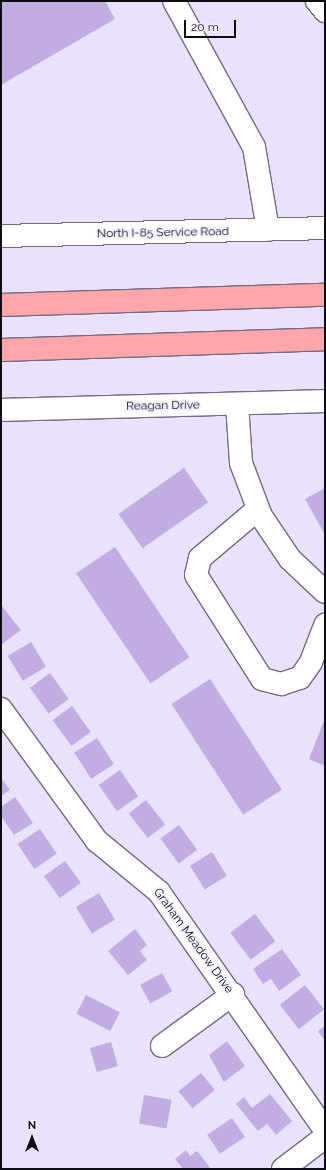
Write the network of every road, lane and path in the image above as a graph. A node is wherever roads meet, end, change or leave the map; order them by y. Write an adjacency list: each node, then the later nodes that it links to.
1 (174, 1): 5 (street)
2 (318, 1): 3 (street)
3 (325, 11)
4 (325, 228): 5 (street, North I-85 Service Road)
5 (268, 230): 6 (street, North I-85 Service Road)
6 (1, 235)
7 (325, 295): 8 (highway)
8 (1, 305)
9 (325, 339): 10 (highway)
10 (1, 350)
11 (325, 401): 12 (street, Reagan Drive)
12 (238, 404): 13 (street, Reagan Drive); 14 (street)
13 (1, 410)
14 (258, 509): 15 (street); 16 (street)
15 (325, 592)
16 (325, 625)
17 (3, 718): 18 (street, Graham Meadow Drive)
18 (232, 994): 19 (street); 20 (street, Graham Meadow Drive)
19 (162, 1046)
20 (325, 1130)
21 (325, 1137): 22 (street)
22 (283, 1169)

